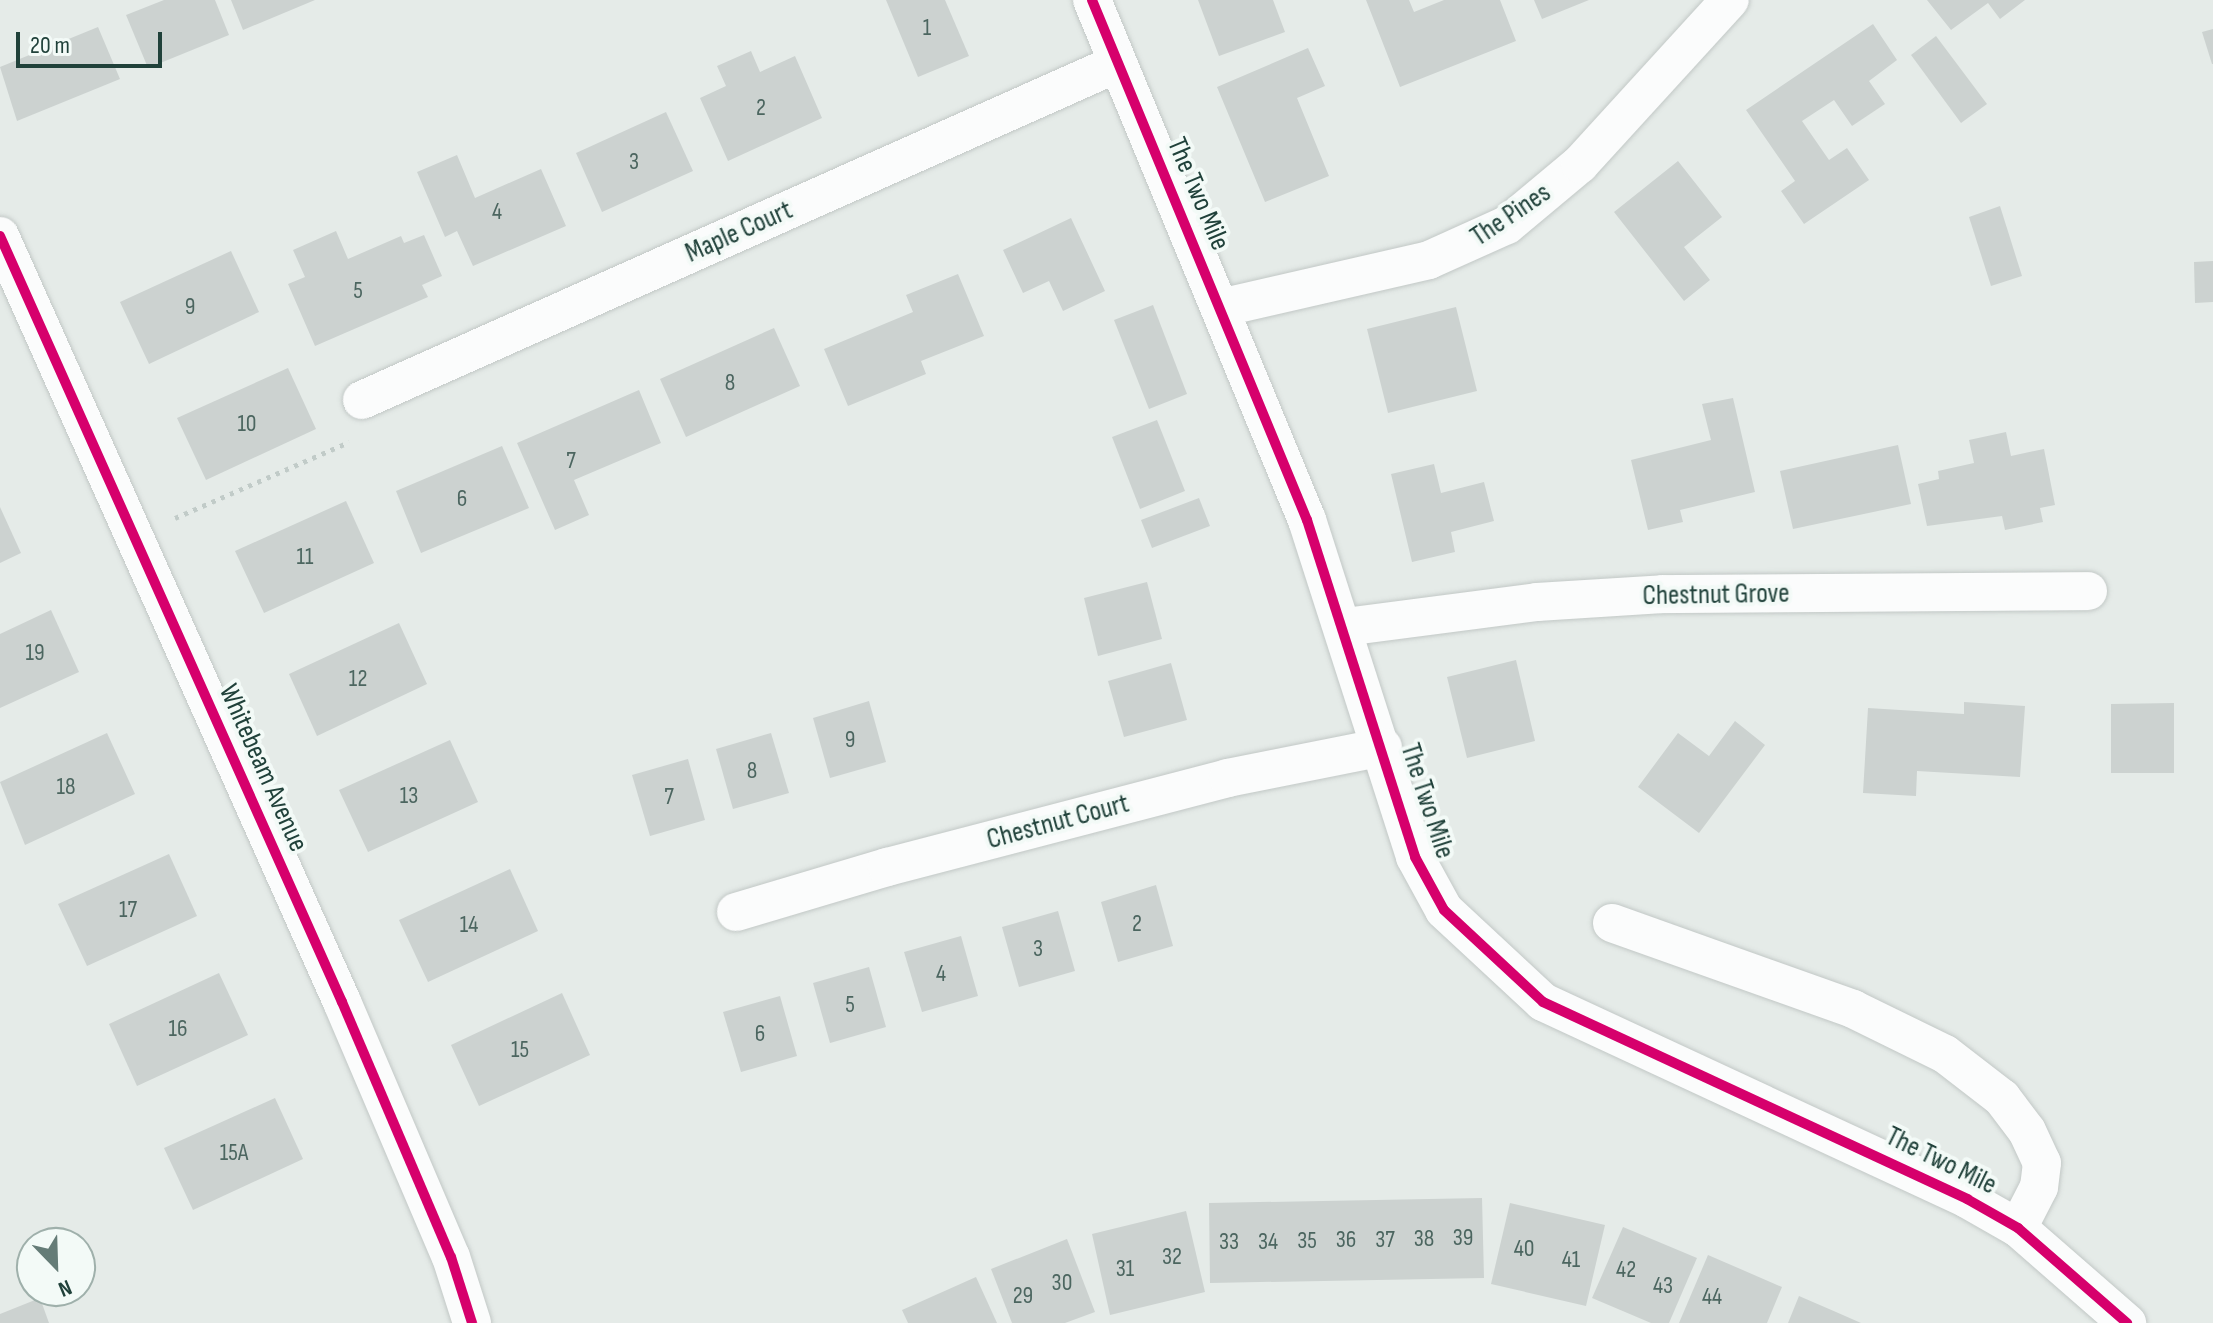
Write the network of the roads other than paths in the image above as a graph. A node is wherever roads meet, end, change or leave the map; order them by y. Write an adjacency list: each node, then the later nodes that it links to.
1 (1092, 0): 3 (street, The Two Mile)
2 (1730, 0): 5 (street, The Pines)
3 (1116, 64): 5 (street, The Two Mile); 6 (street, Maple Court)
4 (0, 236): 13 (street, Whitebeam Avenue)
5 (1220, 308): 8 (street, The Two Mile)
6 (362, 400)
7 (2088, 591): 8 (street, Chestnut Grove)
8 (1345, 627): 9 (street, The Two Mile)
9 (1383, 747): 10 (street, Chestnut Court); 12 (street, The Two Mile)
10 (736, 912)
11 (1612, 923): 12 (street)
12 (2018, 1228): 14 (street, The Two Mile)
13 (472, 1323)
14 (2127, 1323)

